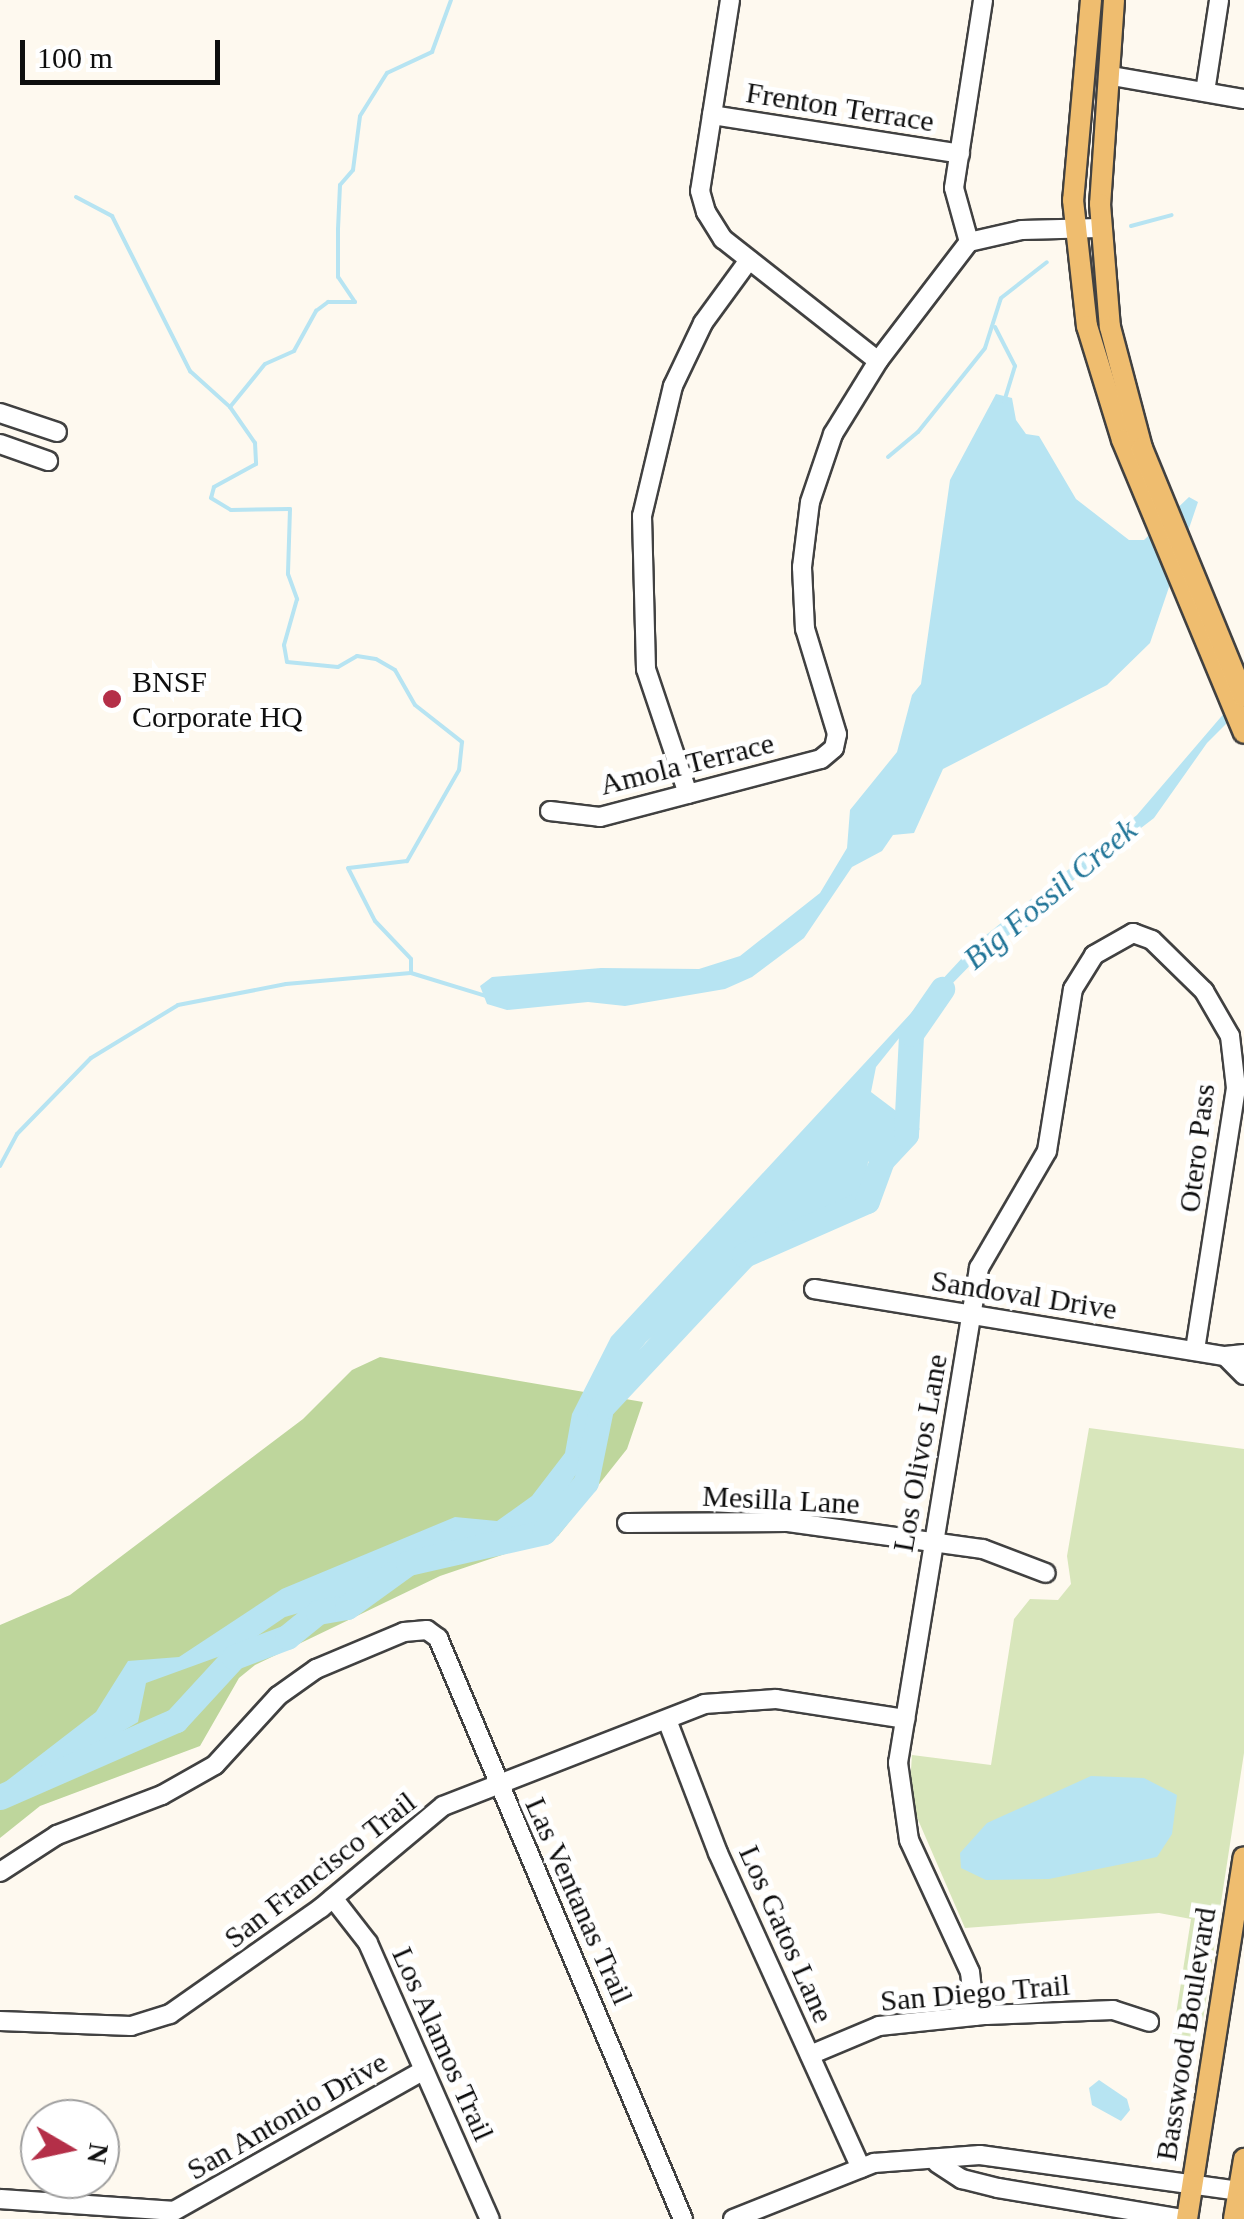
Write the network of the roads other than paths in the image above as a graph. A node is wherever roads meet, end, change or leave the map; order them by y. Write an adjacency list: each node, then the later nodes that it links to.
1 (730, 0): 9 (street)
2 (983, 0): 10 (street)
3 (1091, 0): 11 (main road)
4 (1114, 0): 6 (main road)
5 (1220, 0): 7 (street)
6 (1112, 76): 7 (street); 12 (main road)
7 (1205, 92): 8 (street)
8 (1244, 99)
9 (712, 115): 10 (street, Frenton Terrace); 14 (street)
10 (960, 154): 13 (street)
11 (1075, 228): 12 (street); 13 (street); 20 (main road)
12 (1100, 228): 20 (main road)
13 (970, 242): 15 (street)
14 (750, 260): 15 (street); 23 (street)
15 (878, 361): 23 (street, Amola Terrace)
16 (0, 412): 17 (street)
17 (57, 432)
18 (0, 444): 19 (street)
19 (48, 461)
20 (1145, 479): 21 (main road); 22 (main road)
21 (1244, 696)
22 (1244, 732)
23 (688, 794): 24 (street, Amola Terrace)
24 (550, 810)
25 (1134, 933): 27 (street, Los Olivos Lane); 28 (street, Otero Pass)
26 (814, 1288): 27 (street, Sandoval Drive)
27 (971, 1315): 28 (street, Sandoval Drive); 32 (street, Los Olivos Lane)
28 (1195, 1351): 29 (street, Sandoval Drive)
29 (1234, 1355): 30 (street, Sandoval Drive)
30 (1244, 1375)
31 (627, 1522): 32 (street, Mesilla Lane)
32 (932, 1543): 33 (street, Mesilla Lane); 34 (street, Los Olivos Lane)
33 (1046, 1573)
34 (904, 1719): 35 (street, San Francisco Trail); 40 (street, Los Olivos Lane)
35 (667, 1720): 36 (street, San Francisco Trail); 43 (street, Los Gatos Lane)
36 (498, 1785): 38 (street, Las Ventanas Trail); 39 (street, San Francisco Trail); 57 (street, Las Ventanas Trail)
37 (1244, 1857): 51 (main road, Basswood Boulevard)
38 (0, 1872)
39 (333, 1898): 41 (street, San Francisco Trail); 44 (street, Los Alamos Trail)
40 (975, 2016): 42 (street, San Diego Trail); 43 (street, San Diego Trail)
41 (0, 2021)
42 (1149, 2022)
43 (810, 2055): 49 (street, Los Gatos Lane)
44 (422, 2070): 55 (street, San Antonio Drive); 56 (street, Los Alamos Trail)
45 (975, 2156): 46 (street); 48 (street); 50 (street)
46 (1026, 2158): 51 (street); 53 (street)
47 (1244, 2159): 52 (main road)
48 (937, 2163): 49 (street); 50 (street)
49 (861, 2168): 58 (street)
50 (973, 2182): 53 (street)
51 (1193, 2183): 52 (street); 59 (main road, Basswood Boulevard)
52 (1239, 2191): 60 (main road)
53 (1022, 2192): 59 (street)
54 (0, 2199): 55 (street, San Antonio Drive)
55 (123, 2214)
56 (490, 2219)
57 (683, 2219)
58 (733, 2219)
59 (1185, 2219)
60 (1234, 2219)

